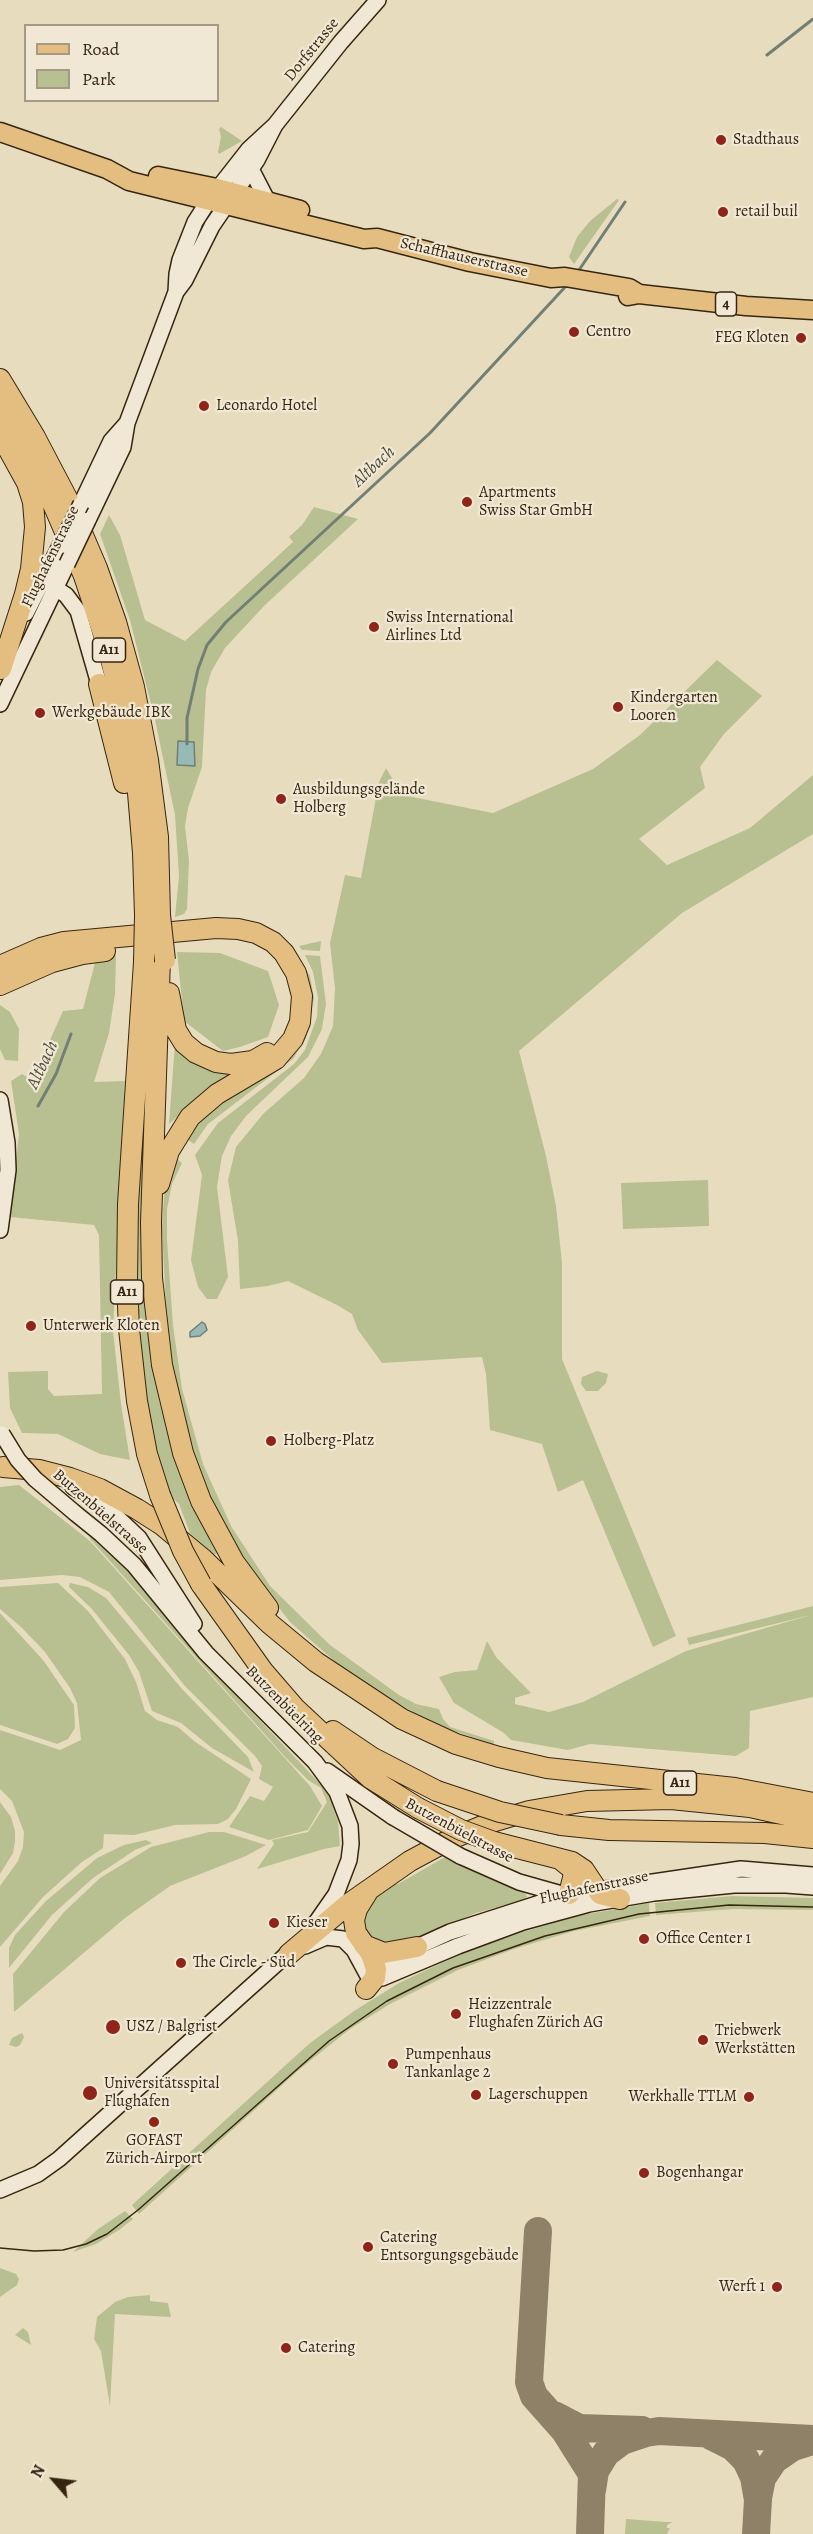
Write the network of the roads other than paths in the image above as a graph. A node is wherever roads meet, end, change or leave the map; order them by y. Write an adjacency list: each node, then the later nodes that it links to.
1 (378, 0): 2 (main road, Dorfstrasse)
2 (274, 125): 4 (main road, Dorfstrasse); 5 (main road, Dorfstrasse)
3 (0, 132): 5 (main road, Schaffhauserstrasse / 4)
4 (251, 169): 5 (main road, Dorfstrasse); 6 (main road)
5 (222, 196): 6 (main road, Schaffhauserstrasse / 4); 7 (main road, Schaffhauserstrasse / 4); 11 (main road, Flughafenstrasse)
6 (267, 200): 7 (main road, Schaffhauserstrasse / 4)
7 (377, 238): 8 (main road, Schaffhauserstrasse / 4)
8 (813, 310)
9 (0, 379): 17 (highway, A11)
10 (0, 407): 17 (highway, A11)
11 (127, 423): 13 (main road, Flughafenstrasse, bridge); 13 (main road, Flughafenstrasse, bridge)
12 (0, 434): 14 (highway)
13 (49, 584): 14 (main road, Flughafenstrasse); 15 (main road); 16 (main road, Flughafenstrasse)
14 (1, 670)
15 (99, 684): 17 (highway)
16 (0, 704)
17 (150, 913): 18 (highway, A11, bridge)
18 (156, 960): 20 (highway); 22 (highway, A11); 26 (highway, A11, bridge)
19 (2, 966): 22 (highway)
20 (0, 985)
21 (0, 1107): 23 (main road)
22 (151, 1222): 28 (highway, A11)
23 (0, 1230)
24 (1, 1432): 27 (main road, Butzenbüelstrasse, bridge)
25 (1, 1467): 27 (main road); 28 (highway)
26 (243, 1644): 32 (highway, A11, bridge); 33 (highway, bridge)
27 (227, 1674): 29 (main road, Butzenbüelring)
28 (354, 1689): 30 (highway, A11)
29 (315, 1762): 35 (main road, Butzenbüelstrasse, bridge); 45 (main road)
30 (813, 1803)
31 (813, 1821): 38 (highway)
32 (813, 1838)
33 (556, 1857): 37 (highway); 39 (highway)
34 (813, 1875): 37 (main road, Flughafenstrasse)
35 (529, 1885): 39 (main road, Butzenbüelstrasse); 41 (main road)
36 (813, 1887): 40 (main road, Flughafenstrasse)
37 (596, 1890): 39 (main road, Flughafenstrasse); 40 (highway)
38 (368, 1891): 43 (highway); 45 (highway)
39 (567, 1894): 41 (main road)
40 (620, 1899): 42 (main road, Flughafenstrasse)
41 (536, 1904): 42 (main road); 44 (main road)
42 (483, 1937): 46 (main road, Flughafenstrasse)
43 (364, 1945): 44 (highway); 46 (highway)
44 (417, 1947): 46 (main road)
45 (289, 1954): 46 (main road); 47 (main road)
46 (376, 1977)
47 (0, 2190)

